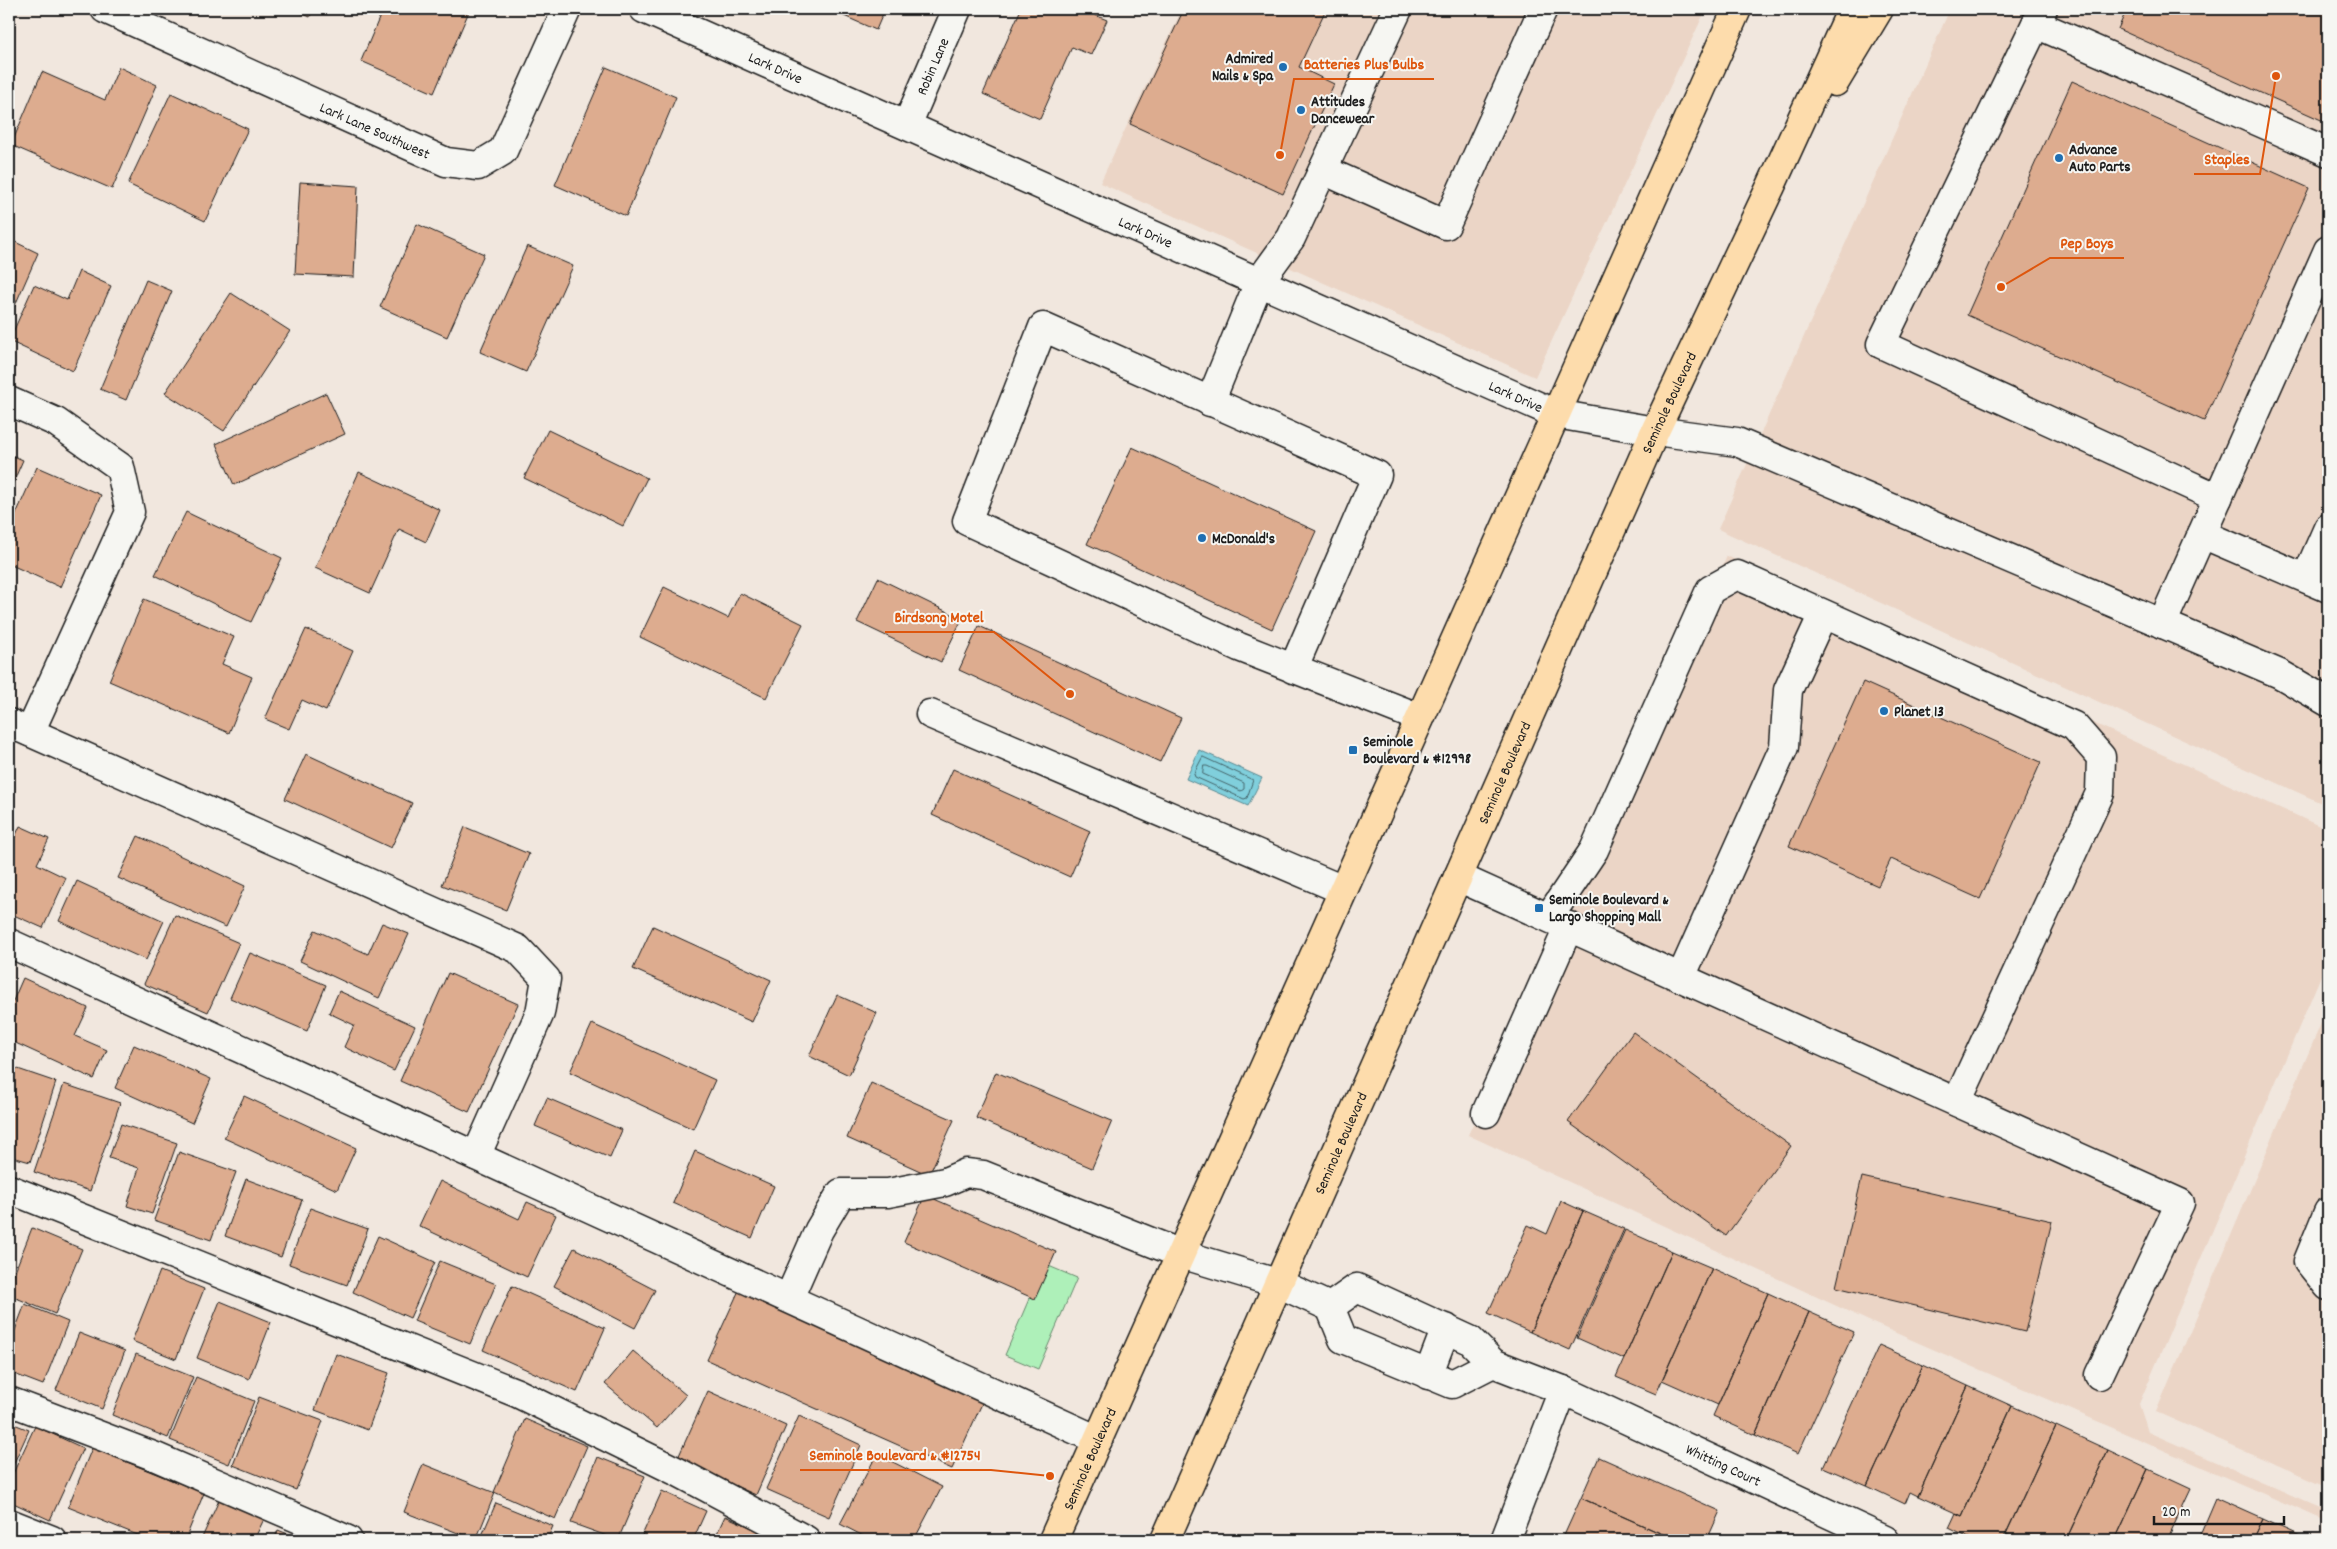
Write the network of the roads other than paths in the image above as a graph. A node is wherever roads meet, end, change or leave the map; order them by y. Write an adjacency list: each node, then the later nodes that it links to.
1 (105, 9): 2 (street, Lark Lane Southwest)
2 (567, 9)
3 (644, 9): 11 (street, Lark Drive)
4 (957, 9): 11 (street, Robin Lane)
5 (1398, 9): 13 (street)
6 (1543, 9): 13 (street)
7 (1737, 9): 19 (main road, Seminole Boulevard)
8 (1852, 9): 14 (main road, Seminole Boulevard)
9 (1879, 9): 14 (main road)
10 (2039, 16): 12 (street); 21 (street)
11 (907, 125): 16 (street, Lark Drive)
12 (2328, 152)
13 (1323, 170): 16 (street)
14 (1771, 186): 20 (main road, Seminole Boulevard)
15 (2328, 250): 21 (street)
16 (1259, 282): 18 (street); 19 (street, Lark Drive)
17 (9, 401): 31 (street)
18 (1210, 402): 27 (street); 27 (street)
19 (1556, 414): 20 (street, Lark Drive); 30 (main road, Seminole Boulevard)
20 (1655, 431): 26 (street, Lark Drive); 32 (main road, Seminole Boulevard)
21 (2218, 498): 23 (street)
22 (2328, 528): 24 (street)
23 (2202, 534): 24 (street); 26 (street)
24 (2317, 583)
25 (1823, 614): 34 (street); 36 (street); 37 (street)
26 (2162, 624): 28 (street, Lark Drive)
27 (1293, 669): 30 (street)
28 (2328, 702)
29 (930, 714): 33 (street)
30 (1420, 718): 33 (main road, Seminole Boulevard)
31 (19, 728): 39 (street)
32 (1458, 877): 34 (street); 43 (main road, Seminole Boulevard)
33 (1343, 890): 42 (main road, Seminole Boulevard)
34 (1559, 922): 36 (street); 38 (street)
35 (9, 943): 39 (street)
36 (1680, 977): 37 (street)
37 (1957, 1102): 50 (street)
38 (1486, 1113)
39 (476, 1156): 45 (street)
40 (10, 1191): 57 (street)
41 (2328, 1212): 44 (street)
42 (1181, 1254): 43 (street); 45 (street); 53 (main road, Seminole Boulevard)
43 (1280, 1284): 46 (street); 59 (main road, Seminole Boulevard)
44 (2328, 1286)
45 (789, 1298): 53 (street)
46 (1330, 1307): 47 (street, Whitting Court); 49 (street)
47 (1446, 1328): 48 (street, Whitting Court); 49 (street)
48 (1493, 1363): 49 (street); 51 (street, Whitting Court)
49 (1428, 1375)
50 (2099, 1375)
51 (1563, 1390): 60 (street); 61 (street, Whitting Court)
52 (9, 1401): 56 (street)
53 (1098, 1440): 58 (main road, Seminole Boulevard)
54 (9, 1522): 55 (street)
55 (52, 1540)
56 (348, 1540)
57 (806, 1540)
58 (1053, 1540)
59 (1166, 1540)
60 (1505, 1540)
61 (1885, 1540)

